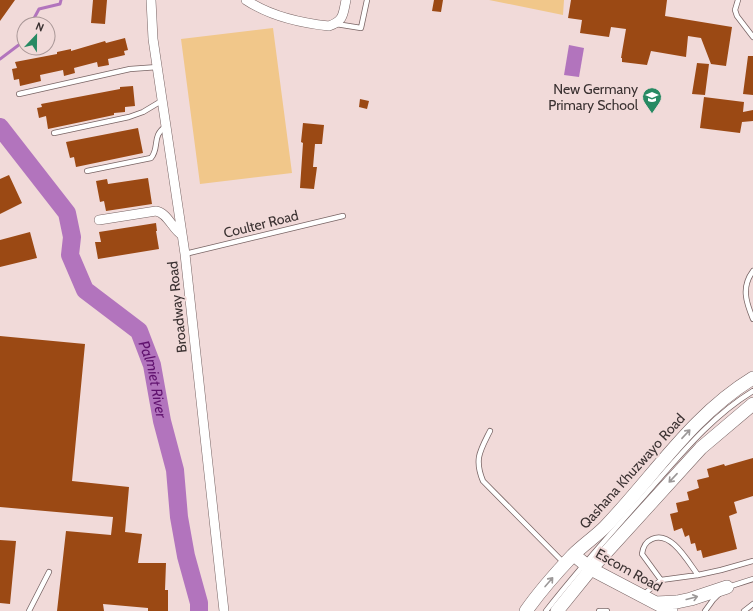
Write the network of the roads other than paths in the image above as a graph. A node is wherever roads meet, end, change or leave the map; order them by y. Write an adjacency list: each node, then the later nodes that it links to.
1 (151, 0): 8 (street, Broadway Road)
2 (246, 0): 6 (street)
3 (346, 0): 6 (street)
4 (367, 0): 6 (lane)
5 (738, 0): 7 (lane)
6 (335, 23)
7 (753, 37)
8 (158, 67): 9 (lane); 10 (street, Broadway Road)
9 (19, 94)
10 (163, 100): 11 (street, Broadway Road); 12 (lane)
11 (167, 125): 13 (lane); 16 (street, Broadway Road)
12 (54, 133)
13 (87, 171)
14 (343, 216): 17 (lane, Coulter Road)
15 (99, 220): 16 (street)
16 (182, 235): 17 (street, Broadway Road)
17 (185, 254): 36 (street, Broadway Road)
18 (753, 271): 19 (lane)
19 (753, 319)
20 (753, 378): 24 (main road, Qashana Khuzwayo Road, one-way to 20)
21 (753, 391): 26 (lane)
22 (753, 404): 26 (main road, one-way to 26)
23 (490, 431): 24 (lane)
24 (570, 559): 26 (main road, Escom Road); 37 (main road, Qashana Khuzwayo Road, one-way to 24)
25 (753, 560): 28 (lane)
26 (588, 566): 32 (main road, Escom Road); 38 (lane); 39 (main road)
27 (49, 572): 35 (lane)
28 (698, 575): 30 (lane); 30 (lane)
29 (753, 579): 31 (lane)
30 (661, 580): 32 (lane)
31 (727, 587): 33 (main road, one-way to 31); 43 (lane)
32 (641, 596): 33 (main road, Escom Road)
33 (656, 603): 42 (main road, Escom Road)
34 (753, 604): 44 (lane)
35 (29, 611)
36 (224, 611)
37 (526, 611)
38 (546, 611)
39 (557, 611)
40 (599, 611): 41 (lane)
41 (607, 611)
42 (671, 611)
43 (705, 611)
44 (744, 611)

